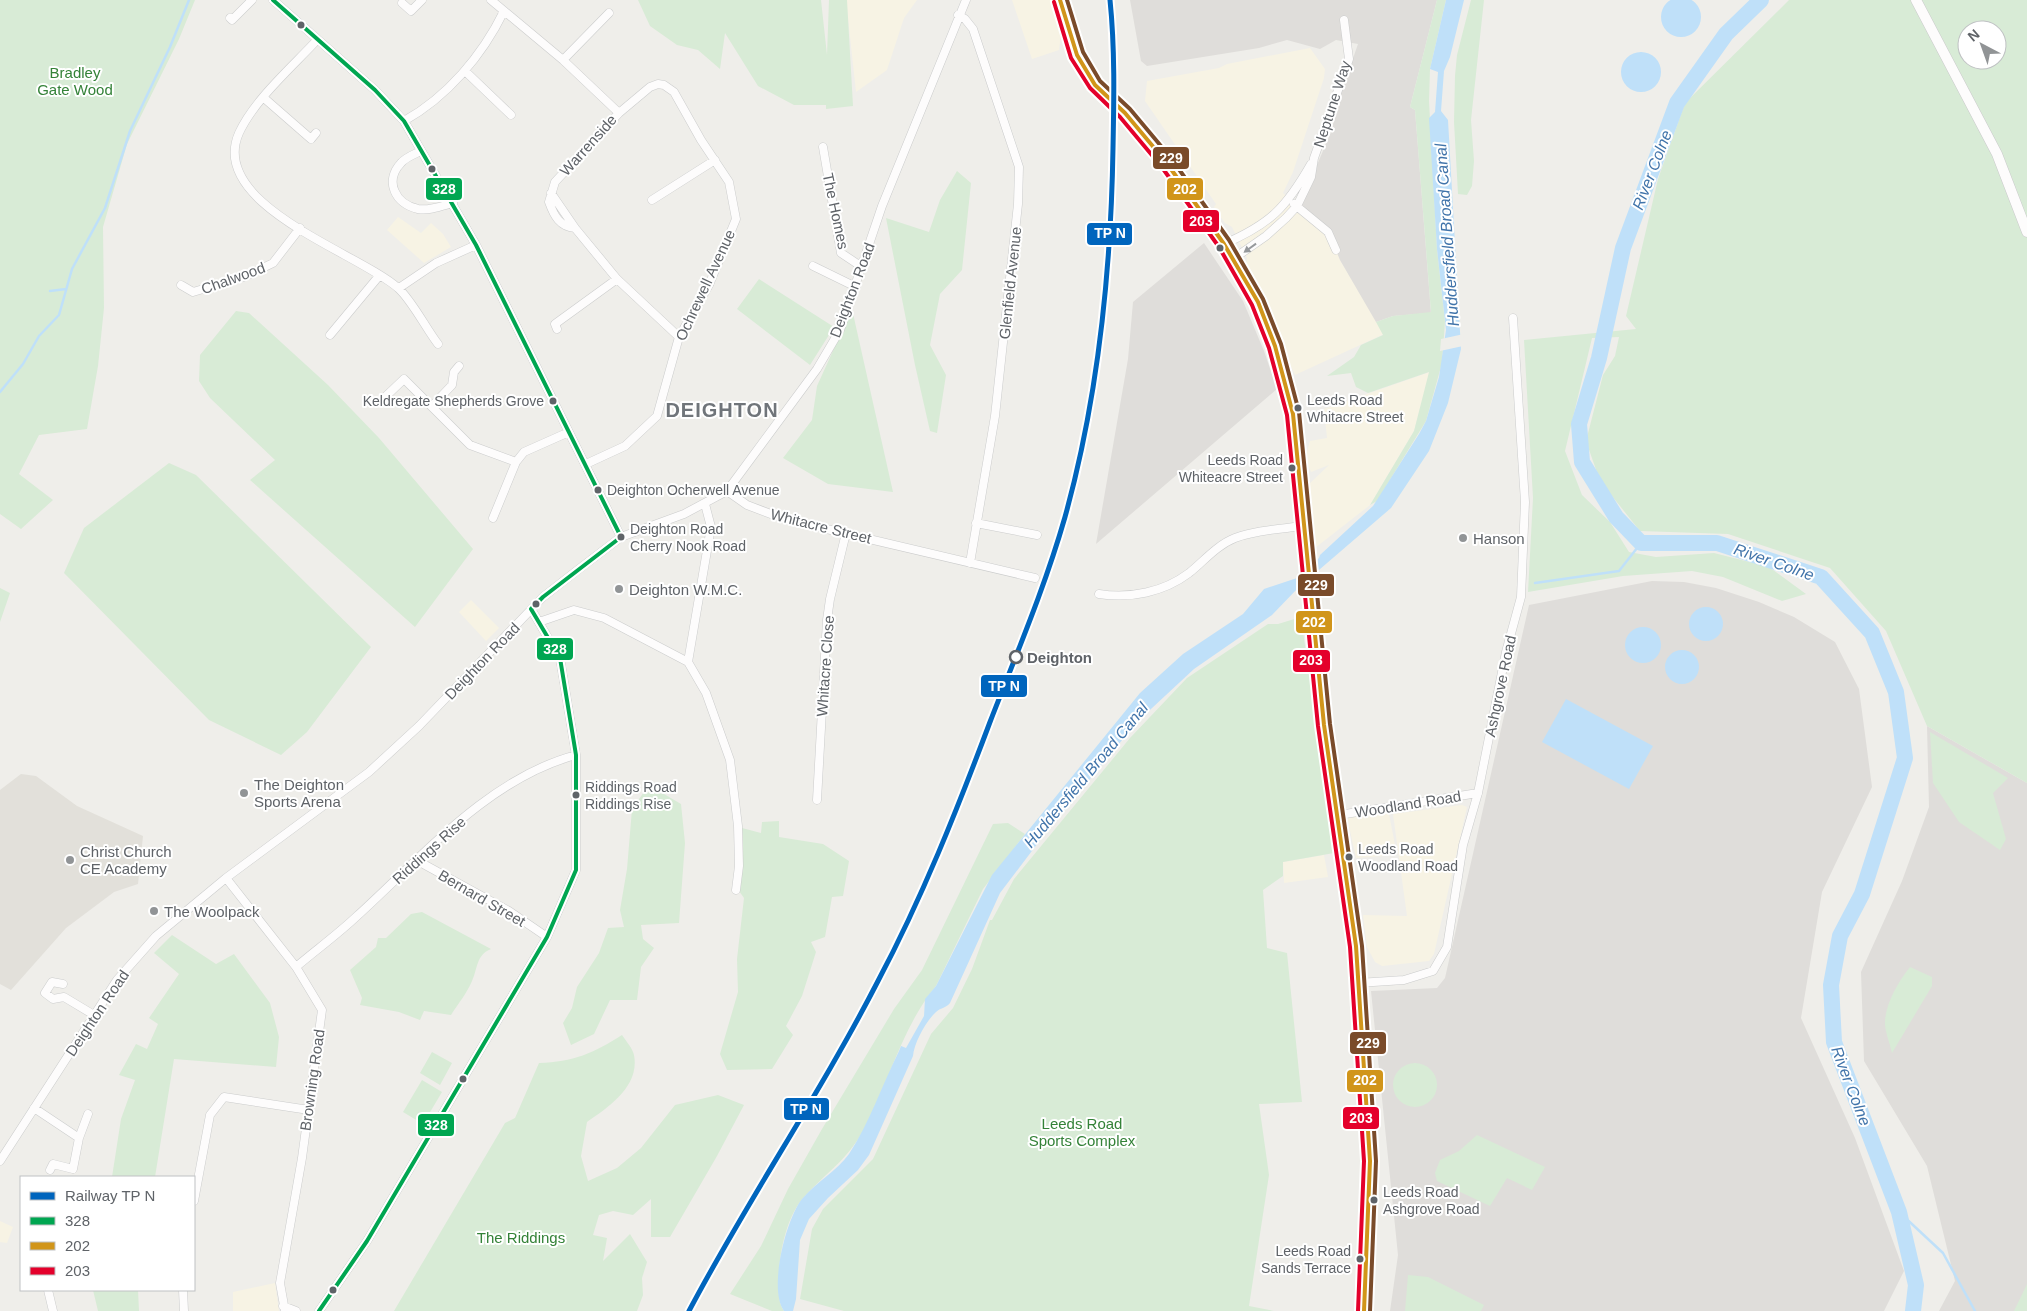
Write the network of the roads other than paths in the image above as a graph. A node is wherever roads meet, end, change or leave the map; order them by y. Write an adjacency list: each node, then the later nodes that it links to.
1 (252, 0): 12 (street)
2 (422, 0): 8 (street)
3 (491, 0): 9 (street, Warrenside)
4 (966, 0): 11 (street, Deighton Road)
5 (1060, 0): 32 (main road)
6 (1916, 0): 31 (street)
7 (278, 2): 14 (street)
8 (402, 3)
9 (504, 11): 15 (street, Warrenside); 16 (street)
10 (609, 13): 15 (street)
11 (958, 15): 37 (street, Deighton Road); 57 (street, Glenfield Avenue)
12 (230, 18)
13 (1344, 20): 24 (street, Neptune Way)
14 (317, 40): 17 (street); 20 (street)
15 (563, 60): 18 (street, Warrenside)
16 (465, 71): 19 (street); 20 (street)
17 (264, 98): 21 (street); 30 (street)
18 (620, 113): 25 (street, Ochrewell Avenue); 39 (street, Warrenside)
19 (510, 114)
20 (404, 121): 23 (street)
21 (311, 139)
22 (823, 147): 37 (street, The Homes)
23 (422, 151): 27 (street); 27 (street)
24 (1314, 158): 28 (street, Neptune Way); 29 (street, Neptune Way)
25 (715, 160): 26 (street); 46 (street, Ochrewell Avenue)
26 (652, 200)
27 (453, 203): 33 (street)
28 (1297, 206): 29 (street, Neptune Way); 34 (street); 35 (street, Neptune Way, one-way to 35)
29 (1272, 217): 32 (street, Neptune Way)
30 (300, 228): 38 (street); 40 (street, Chalwood)
31 (2027, 232)
32 (1224, 244): 35 (main road)
33 (476, 245): 42 (street); 51 (street)
34 (1336, 250)
35 (1232, 259): 58 (main road)
36 (813, 266): 41 (street)
37 (862, 267): 41 (street, Deighton Road)
38 (379, 276): 42 (street); 45 (street)
39 (617, 280): 44 (street); 46 (street, Warrenside)
40 (181, 286)
41 (856, 287): 54 (street, Deighton Road)
42 (399, 288): 47 (street)
43 (1513, 318): 69 (street, Ashgrove Road)
44 (557, 329)
45 (330, 335)
46 (679, 337): 53 (street, Ochrewell Avenue)
47 (438, 344)
48 (459, 366): 50 (street)
49 (384, 398): 50 (street)
50 (432, 406): 52 (street)
51 (569, 432): 52 (street); 53 (street)
52 (516, 462): 56 (street)
53 (586, 464): 61 (street)
54 (727, 491): 55 (street, Deighton Road); 59 (street, Whitacre Street)
55 (705, 504): 61 (street, Deighton Road); 67 (street)
56 (493, 518)
57 (976, 523): 60 (street); 62 (street, Glenfield Avenue)
58 (1303, 526): 64 (street); 71 (main road)
59 (846, 533): 62 (street, Whitacre Street); 70 (street, Whitacre Close)
60 (1037, 534)
61 (621, 538): 65 (street, Deighton Road)
62 (970, 563): 63 (street)
63 (1035, 578)
64 (1099, 594)
65 (531, 610): 66 (street); 73 (street, Deighton Road)
66 (539, 622): 67 (street); 68 (street)
67 (688, 662): 74 (street)
68 (576, 755): 72 (street, Riddings Rise); 75 (street)
69 (1478, 793): 71 (street, Woodland Road); 77 (street, Ashgrove Road)
70 (817, 800)
71 (1339, 815): 77 (main road)
72 (416, 860): 75 (street, Bernard Street); 76 (street, Riddings Rise)
73 (226, 878): 76 (street, Browning Road); 79 (street, Deighton Road)
74 (736, 890)
75 (547, 937): 94 (street)
76 (296, 968): 81 (street, Browning Road)
77 (1358, 983): 95 (main road)
78 (63, 984): 79 (street)
79 (94, 1016): 80 (street, Deighton Road)
80 (34, 1108): 83 (street); 84 (street, Deighton Road)
81 (309, 1110): 87 (street); 90 (street, Browning Road)
82 (88, 1114): 83 (street)
83 (79, 1138): 86 (street)
84 (0, 1161)
85 (50, 1170): 86 (street)
86 (73, 1173)
87 (195, 1196)
88 (48, 1291): 91 (street)
89 (183, 1291): 92 (street)
90 (284, 1309): 93 (street)
91 (53, 1311)
92 (184, 1311)
93 (296, 1311)
94 (319, 1311)
95 (1364, 1311)

